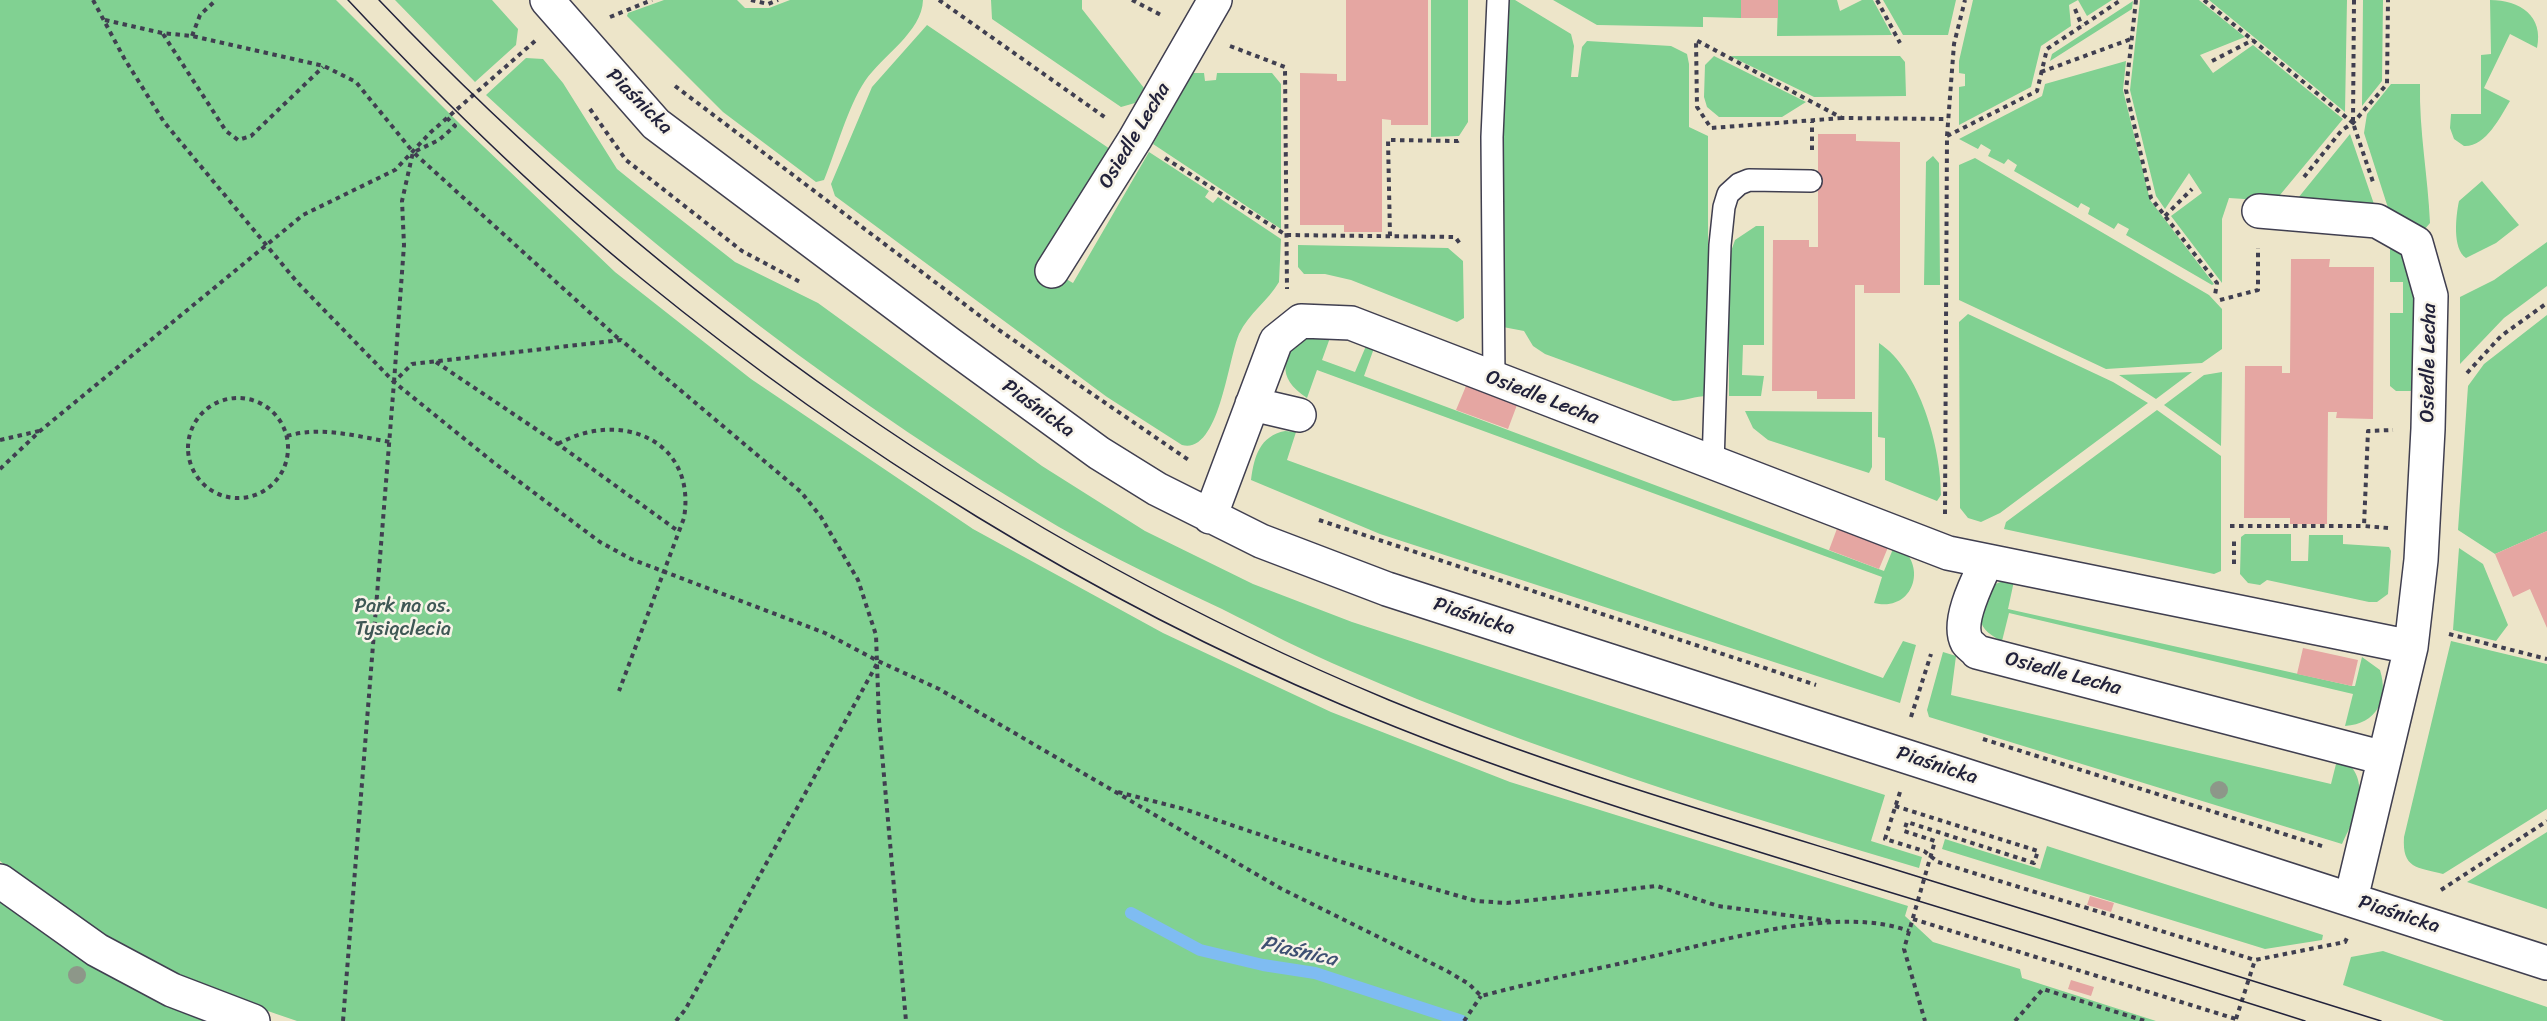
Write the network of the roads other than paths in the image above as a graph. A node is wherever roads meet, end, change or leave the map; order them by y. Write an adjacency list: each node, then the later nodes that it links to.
1 (1215, 0): 6 (street, Osiedle Lecha)
2 (1498, 0): 7 (lane)
3 (555, 10): 11 (street, Piaśnicka)
4 (1811, 181): 10 (lane)
5 (2268, 212): 13 (street, Osiedle Lecha)
6 (1052, 271)
7 (1494, 380): 8 (street, Osiedle Lecha); 10 (street, Osiedle Lecha)
8 (1252, 404): 9 (street); 11 (street, Osiedle Lecha)
9 (1299, 415)
10 (1713, 464): 12 (street, Osiedle Lecha)
11 (1210, 517): 16 (street, Piaśnicka)
12 (1987, 561): 13 (street, Osiedle Lecha); 14 (street, Osiedle Lecha)
13 (2411, 647): 14 (street, Osiedle Lecha)
14 (2384, 758): 16 (street, Osiedle Lecha)
15 (0, 881): 18 (street)
16 (2351, 899): 17 (street, Piaśnicka)
17 (2547, 963)
18 (253, 1021)

